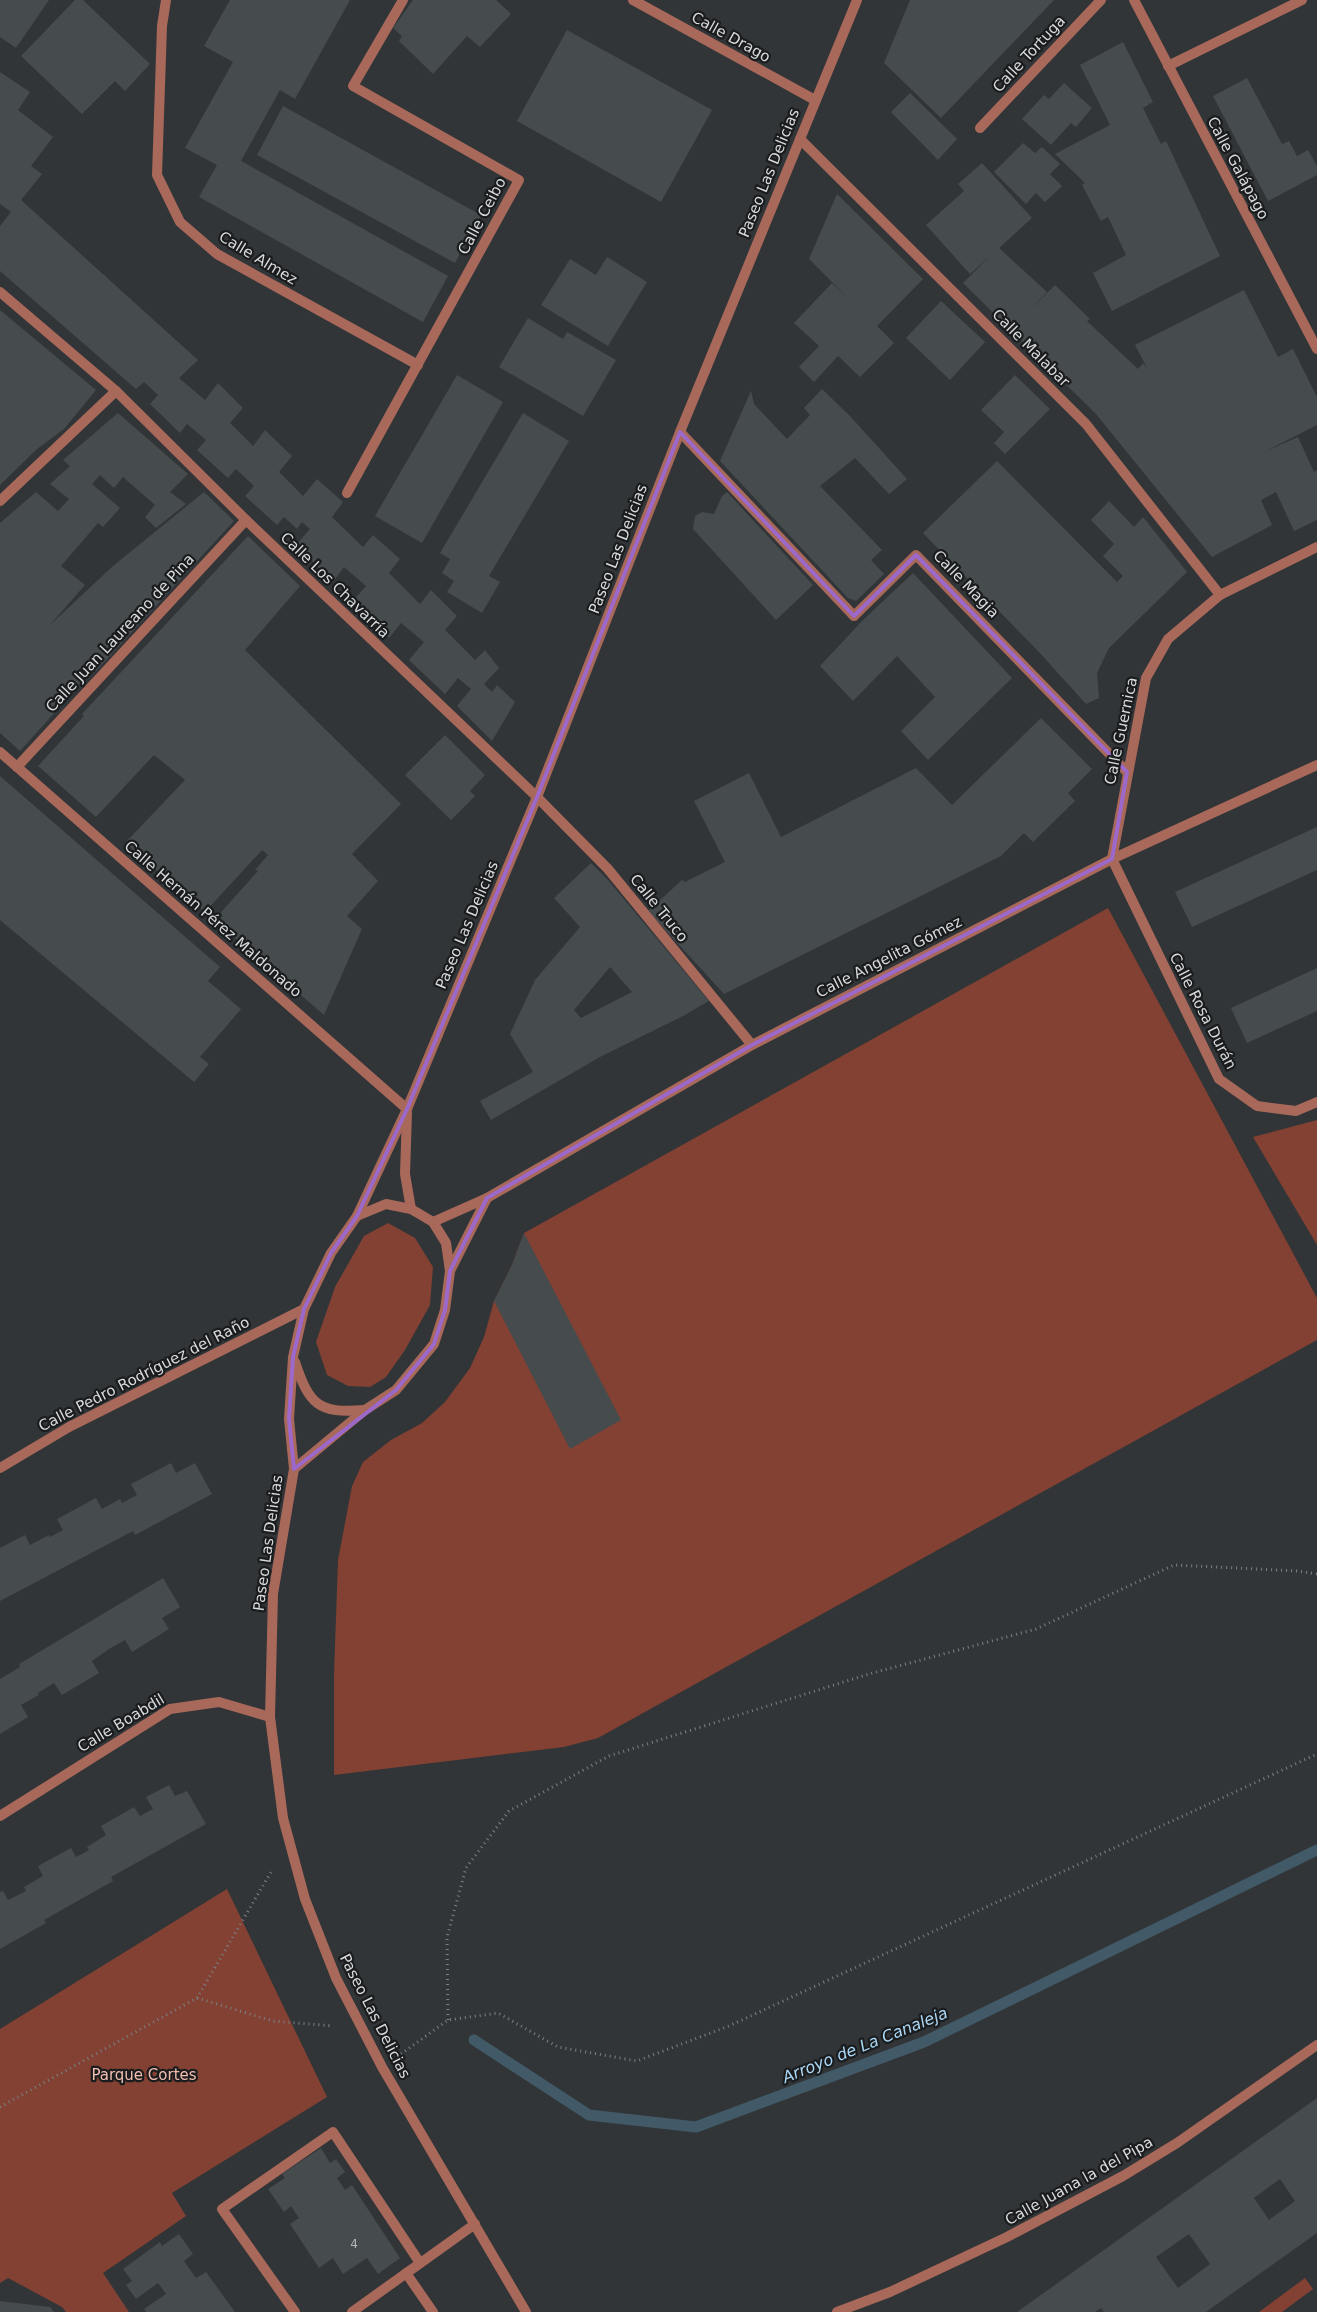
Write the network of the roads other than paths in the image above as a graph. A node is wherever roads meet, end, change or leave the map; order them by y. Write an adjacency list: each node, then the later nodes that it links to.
1 (166, 0): 14 (street, Calle Almez)
2 (403, 0): 14 (street, Calle Ceibo)
3 (632, 0): 9 (street, Calle Drago)
4 (857, 0): 9 (street, Paseo Las Delicias)
5 (1101, 0): 10 (street, Calle Tortuga)
6 (1134, 0): 8 (street, Calle Galápago)
7 (1302, 0): 8 (street)
8 (1168, 66): 13 (street, Calle Galápago)
9 (815, 100): 11 (street, Paseo Las Delicias)
10 (980, 128)
11 (800, 139): 16 (street, Paseo Las Delicias); 21 (street, Calle Malabar)
12 (0, 292): 15 (street, Calle Los Chavarría)
13 (1317, 349)
14 (418, 365): 17 (street, Calle Ceibo)
15 (116, 391): 18 (street); 19 (street, Calle Los Chavarría)
16 (680, 432): 25 (street, Calle Magia); 26 (street, Paseo Las Delicias)
17 (347, 493)
18 (0, 501)
19 (246, 520): 24 (street, Calle Juan Laureano de Pina); 26 (street, Calle Los Chavarría)
20 (1317, 547): 21 (street, Calle Guernica)
21 (1220, 595): 25 (street, Calle Guernica)
22 (0, 752): 24 (street, Calle Hernán Pérez Maldonado)
23 (1317, 765): 27 (street, Calle Angelita Gómez)
24 (17, 767): 30 (street, Calle Hernán Pérez Maldonado)
25 (1127, 772): 27 (street, Calle Guernica)
26 (536, 797): 28 (street, Calle Truco); 30 (street, Paseo Las Delicias)
27 (1112, 859): 28 (street, Calle Angelita Gómez); 29 (street, Calle Rosa Durán)
28 (752, 1045): 31 (street, Calle Angelita Gómez)
29 (1317, 1102)
30 (407, 1109): 32 (street, Paseo Las Delicias); 33 (street, Paseo Las Delicias)
31 (487, 1198): 34 (street, Calle Angelita Gómez); 35 (street)
32 (411, 1209): 33 (street); 34 (street)
33 (357, 1216): 36 (street, Paseo Las Delicias)
34 (433, 1222): 35 (street)
35 (450, 1271): 38 (street, Paseo Las Delicias)
36 (304, 1310): 37 (street, Paseo Las Delicias); 39 (street, Calle Pedro Rodríguez del Raño)
37 (293, 1357): 38 (street); 40 (street, Paseo Las Delicias)
38 (365, 1410): 40 (street, Paseo Las Delicias)
39 (0, 1468)
40 (294, 1469): 41 (street, Paseo Las Delicias)
41 (270, 1717): 42 (street, Calle Boabdil); 44 (street, Paseo Las Delicias)
42 (0, 1816)
43 (1317, 2045): 51 (street, Calle Juana la del Pipa)
44 (475, 2224): 45 (street); 50 (street, Paseo Las Delicias)
45 (420, 2263): 46 (street); 47 (street)
46 (406, 2273): 48 (street); 49 (street)
47 (295, 2312)
48 (352, 2312)
49 (433, 2312)
50 (526, 2312)
51 (837, 2312)

